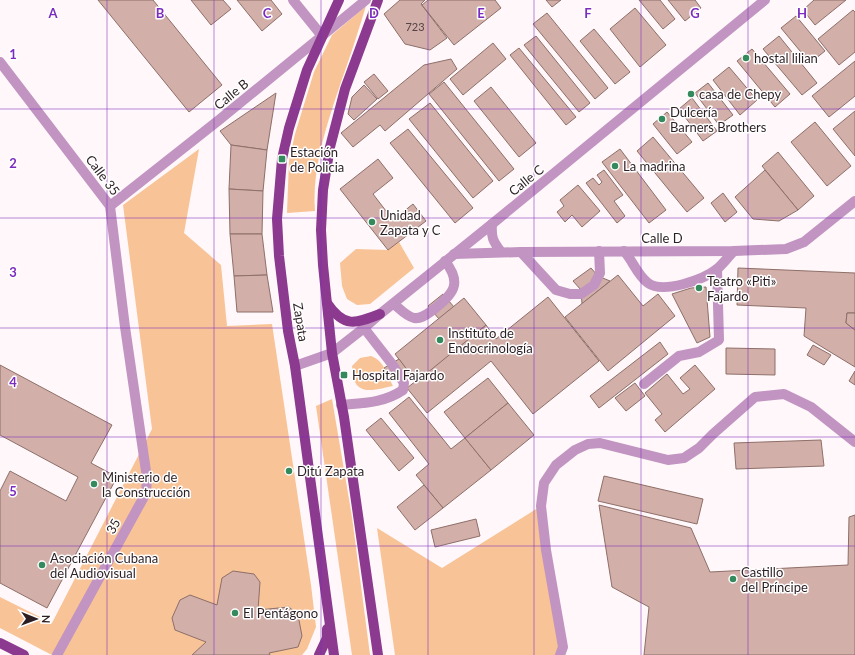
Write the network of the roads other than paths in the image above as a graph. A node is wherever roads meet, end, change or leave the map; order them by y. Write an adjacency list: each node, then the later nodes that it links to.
1 (292, 0): 6 (street)
2 (339, 0): 6 (main road, Zapata)
3 (366, 0): 6 (street, Calle B)
4 (378, 0): 19 (main road, Zapata)
5 (765, 0): 10 (street, Calle C)
6 (322, 36): 9 (street, Calle B); 25 (main road, Zapata)
7 (0, 62): 9 (street, Calle 35)
8 (855, 201): 15 (street, Calle D)
9 (110, 206): 22 (street, Calle 35)
10 (492, 224): 13 (street); 16 (street, Calle C)
11 (599, 251): 12 (street, Calle D); 14 (street, Calle D); 14 (street)
12 (624, 251): 15 (street, Calle D); 18 (street)
13 (501, 252): 14 (street, Calle D); 16 (street, Calle D)
14 (520, 252)
15 (734, 252): 18 (street)
16 (454, 254): 17 (street, Calle C)
17 (445, 261): 20 (street, Calle C); 20 (street)
18 (717, 269): 26 (street)
19 (327, 302): 21 (main road); 24 (main road, Zapata)
20 (394, 304): 21 (street, Calle C)
21 (380, 314): 23 (street, Calle C)
22 (125, 327): 32 (street, 35)
23 (364, 328): 24 (street, Calle C); 27 (street)
24 (332, 353): 25 (street, Calle C); 27 (main road, Zapata)
25 (295, 366): 29 (main road, Zapata)
26 (644, 384)
27 (341, 405): 35 (main road, Zapata)
28 (855, 442): 36 (street)
29 (329, 617): 33 (main road); 34 (main road, Zapata)
30 (0, 642): 31 (main road)
31 (24, 655)
32 (58, 655)
33 (319, 655)
34 (334, 655)
35 (378, 655)
36 (560, 655)

